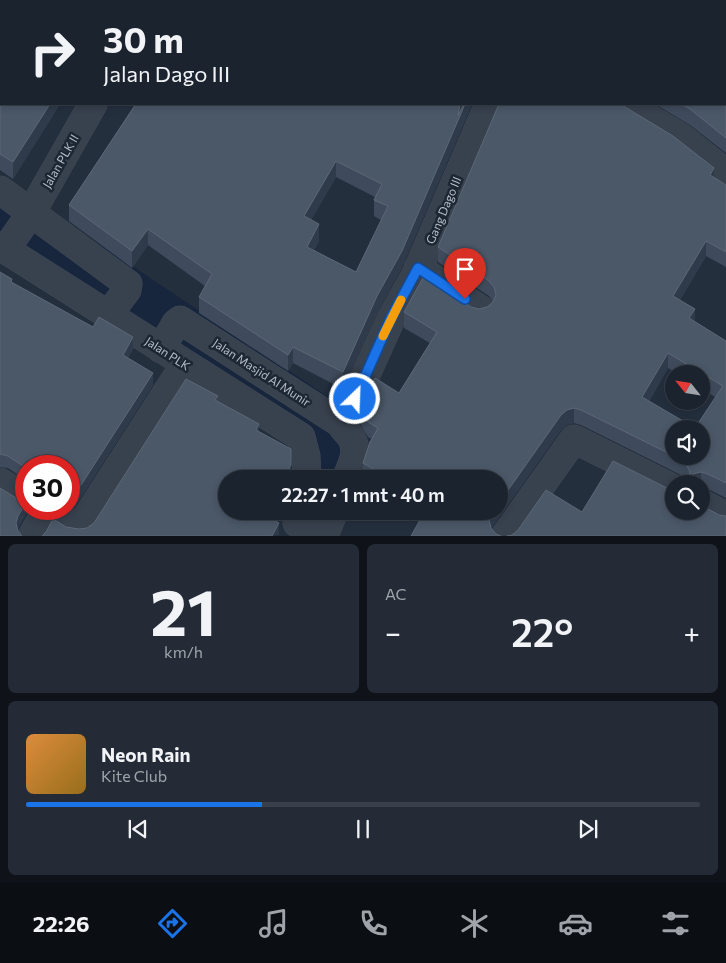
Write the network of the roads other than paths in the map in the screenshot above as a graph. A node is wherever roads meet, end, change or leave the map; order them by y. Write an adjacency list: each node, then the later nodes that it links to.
1 (92, 105): 6 (street, Jalan PLK II)
2 (489, 105): 7 (street, Gang Dago III)
3 (627, 105): 4 (street)
4 (726, 173)
5 (0, 190): 6 (street, Jalan PLK)
6 (15, 233): 9 (street, Jalan PLK); 9 (street)
7 (418, 268): 8 (street); 12 (street, Gang Dago III)
8 (480, 309)
9 (110, 313): 10 (street, Jalan PLK)
10 (171, 335): 11 (street, Jalan PLK); 12 (street, Jalan Masjid Al Munir)
11 (185, 364): 12 (street, Jalan PLK); 21 (street)
12 (319, 429): 13 (street); 14 (street)
13 (307, 470)
14 (350, 470)
15 (0, 482): 17 (street)
16 (665, 484): 23 (street)
17 (15, 491)
18 (710, 508): 19 (street)
19 (726, 516)
20 (36, 520): 22 (street)
21 (65, 520)
22 (32, 536)
23 (505, 536)

